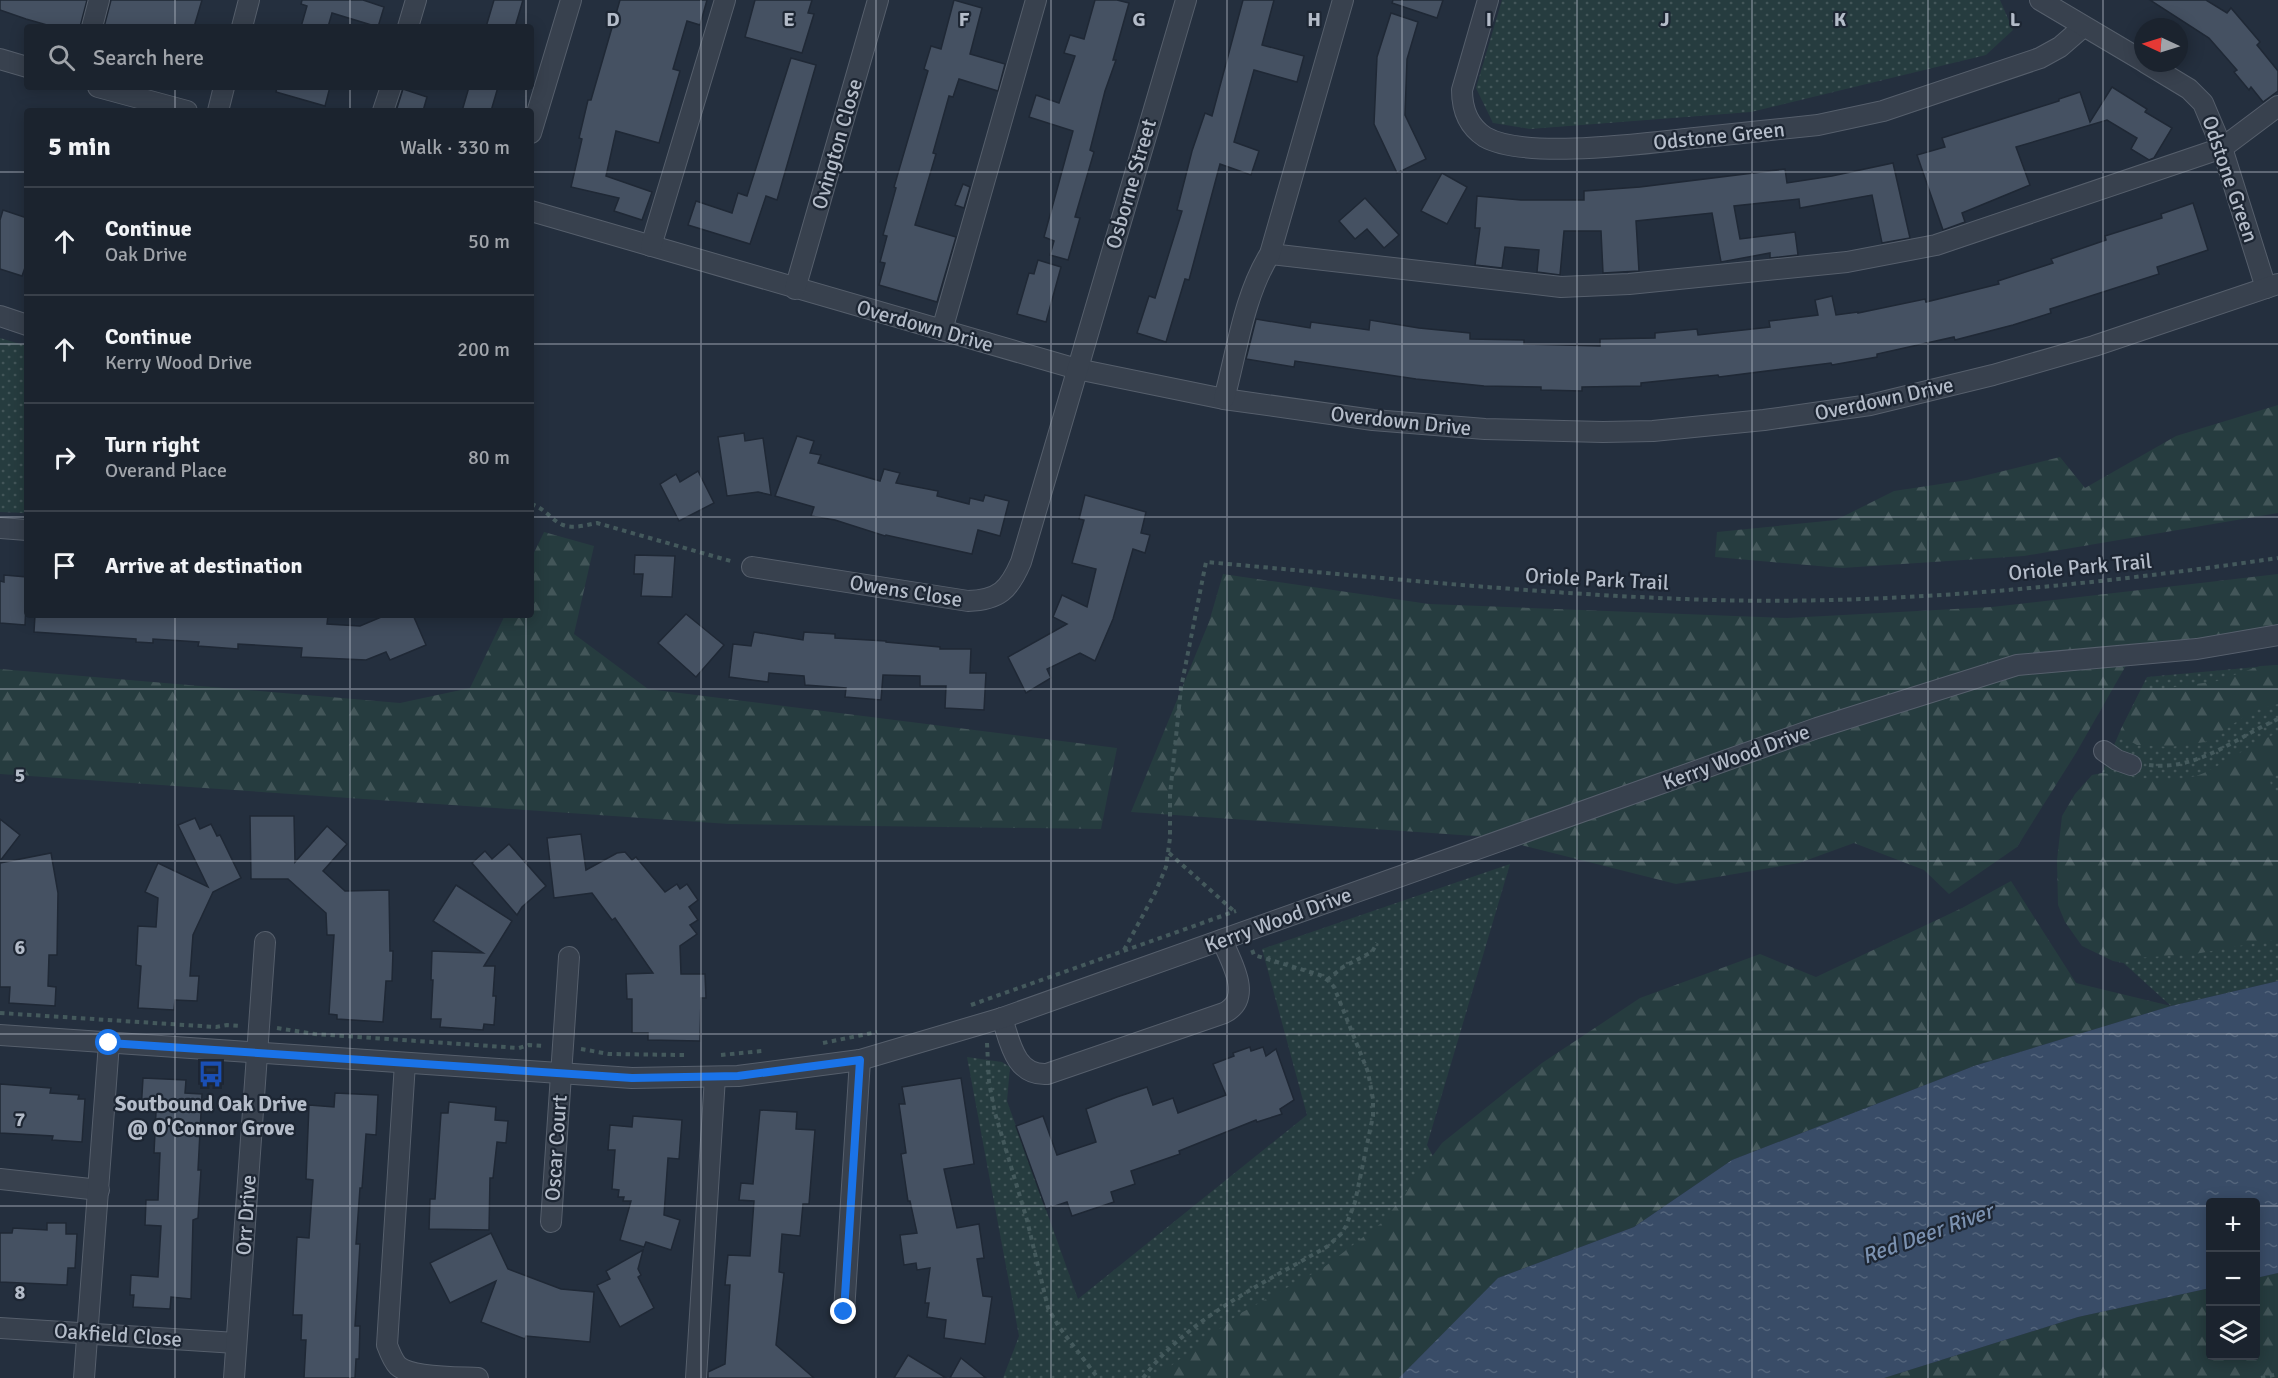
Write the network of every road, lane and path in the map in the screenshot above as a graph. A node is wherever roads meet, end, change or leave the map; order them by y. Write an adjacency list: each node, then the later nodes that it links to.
1 (99, 0): 12 (street)
2 (249, 0): 13 (street)
3 (416, 0): 14 (street)
4 (571, 0): 27 (street)
5 (725, 0): 30 (street)
6 (878, 0): 33 (street, Ovington Close)
7 (1036, 0): 36 (street)
8 (1186, 0): 37 (street, Osborne Street)
9 (1343, 0): 31 (street)
10 (1488, 0): 15 (street, Odstone Green)
11 (2040, 0): 15 (street, Odstone Green)
12 (93, 24)
13 (243, 24)
14 (409, 24)
15 (2083, 27): 16 (street, Odstone Green)
16 (2134, 56)
17 (0, 59): 18 (street)
18 (24, 66)
19 (2162, 72): 28 (street, Odstone Green)
20 (109, 90): 24 (street)
21 (223, 90): 25 (street)
22 (389, 90): 26 (street)
23 (2278, 106): 28 (street)
24 (176, 108)
25 (219, 108)
26 (384, 108)
27 (534, 123)
28 (2222, 148): 31 (street); 32 (street, Odstone Green)
29 (534, 212): 30 (street, Overdown Drive)
30 (651, 246): 33 (street, Overdown Drive)
31 (1270, 254): 38 (street)
32 (2272, 286): 38 (street, Overdown Drive)
33 (795, 289): 36 (street, Overdown Drive)
34 (0, 316): 35 (street)
35 (24, 324)
36 (942, 330): 37 (street, Overdown Drive)
37 (1077, 369): 38 (street, Overdown Drive); 43 (street, Owens Close)
38 (1224, 399)
39 (534, 505): 43 (path)
40 (0, 528): 41 (street)
41 (24, 530)
42 (2278, 558): 48 (path, Oriole Park Trail)
43 (752, 567)
44 (2278, 635): 49 (street, Kerry Wood Drive)
45 (2278, 719): 47 (path)
46 (2104, 752): 47 (street)
47 (2131, 765)
48 (1169, 853): 52 (path); 52 (path)
49 (1222, 940): 58 (street, Kerry Wood Drive); 58 (street)
50 (265, 942): 68 (street, Orr Drive)
51 (1377, 943): 55 (path)
52 (1124, 950): 56 (path)
53 (1254, 956): 55 (path)
54 (569, 957): 73 (street, Oscar Court)
55 (1327, 980): 88 (path)
56 (963, 1007)
57 (0, 1013): 59 (path)
58 (994, 1021): 71 (street, Kerry Wood Drive); 87 (path)
59 (227, 1024)
60 (290, 1029): 65 (path)
61 (884, 1030): 64 (path)
62 (0, 1035): 63 (street, Kerry Wood Drive)
63 (109, 1043): 68 (street, Kerry Wood Drive); 76 (street)
64 (819, 1044)
65 (529, 1045)
66 (595, 1050): 69 (path)
67 (767, 1050): 70 (path)
68 (258, 1052): 72 (street, Kerry Wood Drive); 81 (street, Orr Drive)
69 (690, 1055)
70 (712, 1055)
71 (860, 1060): 74 (street, Kerry Wood Drive); 78 (street)
72 (405, 1063): 73 (street, Kerry Wood Drive); 85 (street)
73 (561, 1074): 74 (street, Kerry Wood Drive); 77 (street, Oscar Court)
74 (715, 1077): 86 (street)
75 (0, 1179): 76 (street)
76 (99, 1190): 80 (street)
77 (550, 1222)
78 (844, 1312)
79 (0, 1328): 80 (street, Oakfield Close)
80 (88, 1333): 81 (street, Oakfield Close); 83 (street)
81 (236, 1343): 84 (street, Orr Drive)
82 (2278, 1374): 89 (path)
83 (84, 1378)
84 (234, 1378)
85 (478, 1378)
86 (696, 1378)
87 (1098, 1378)
88 (1143, 1378)
89 (2261, 1378)

